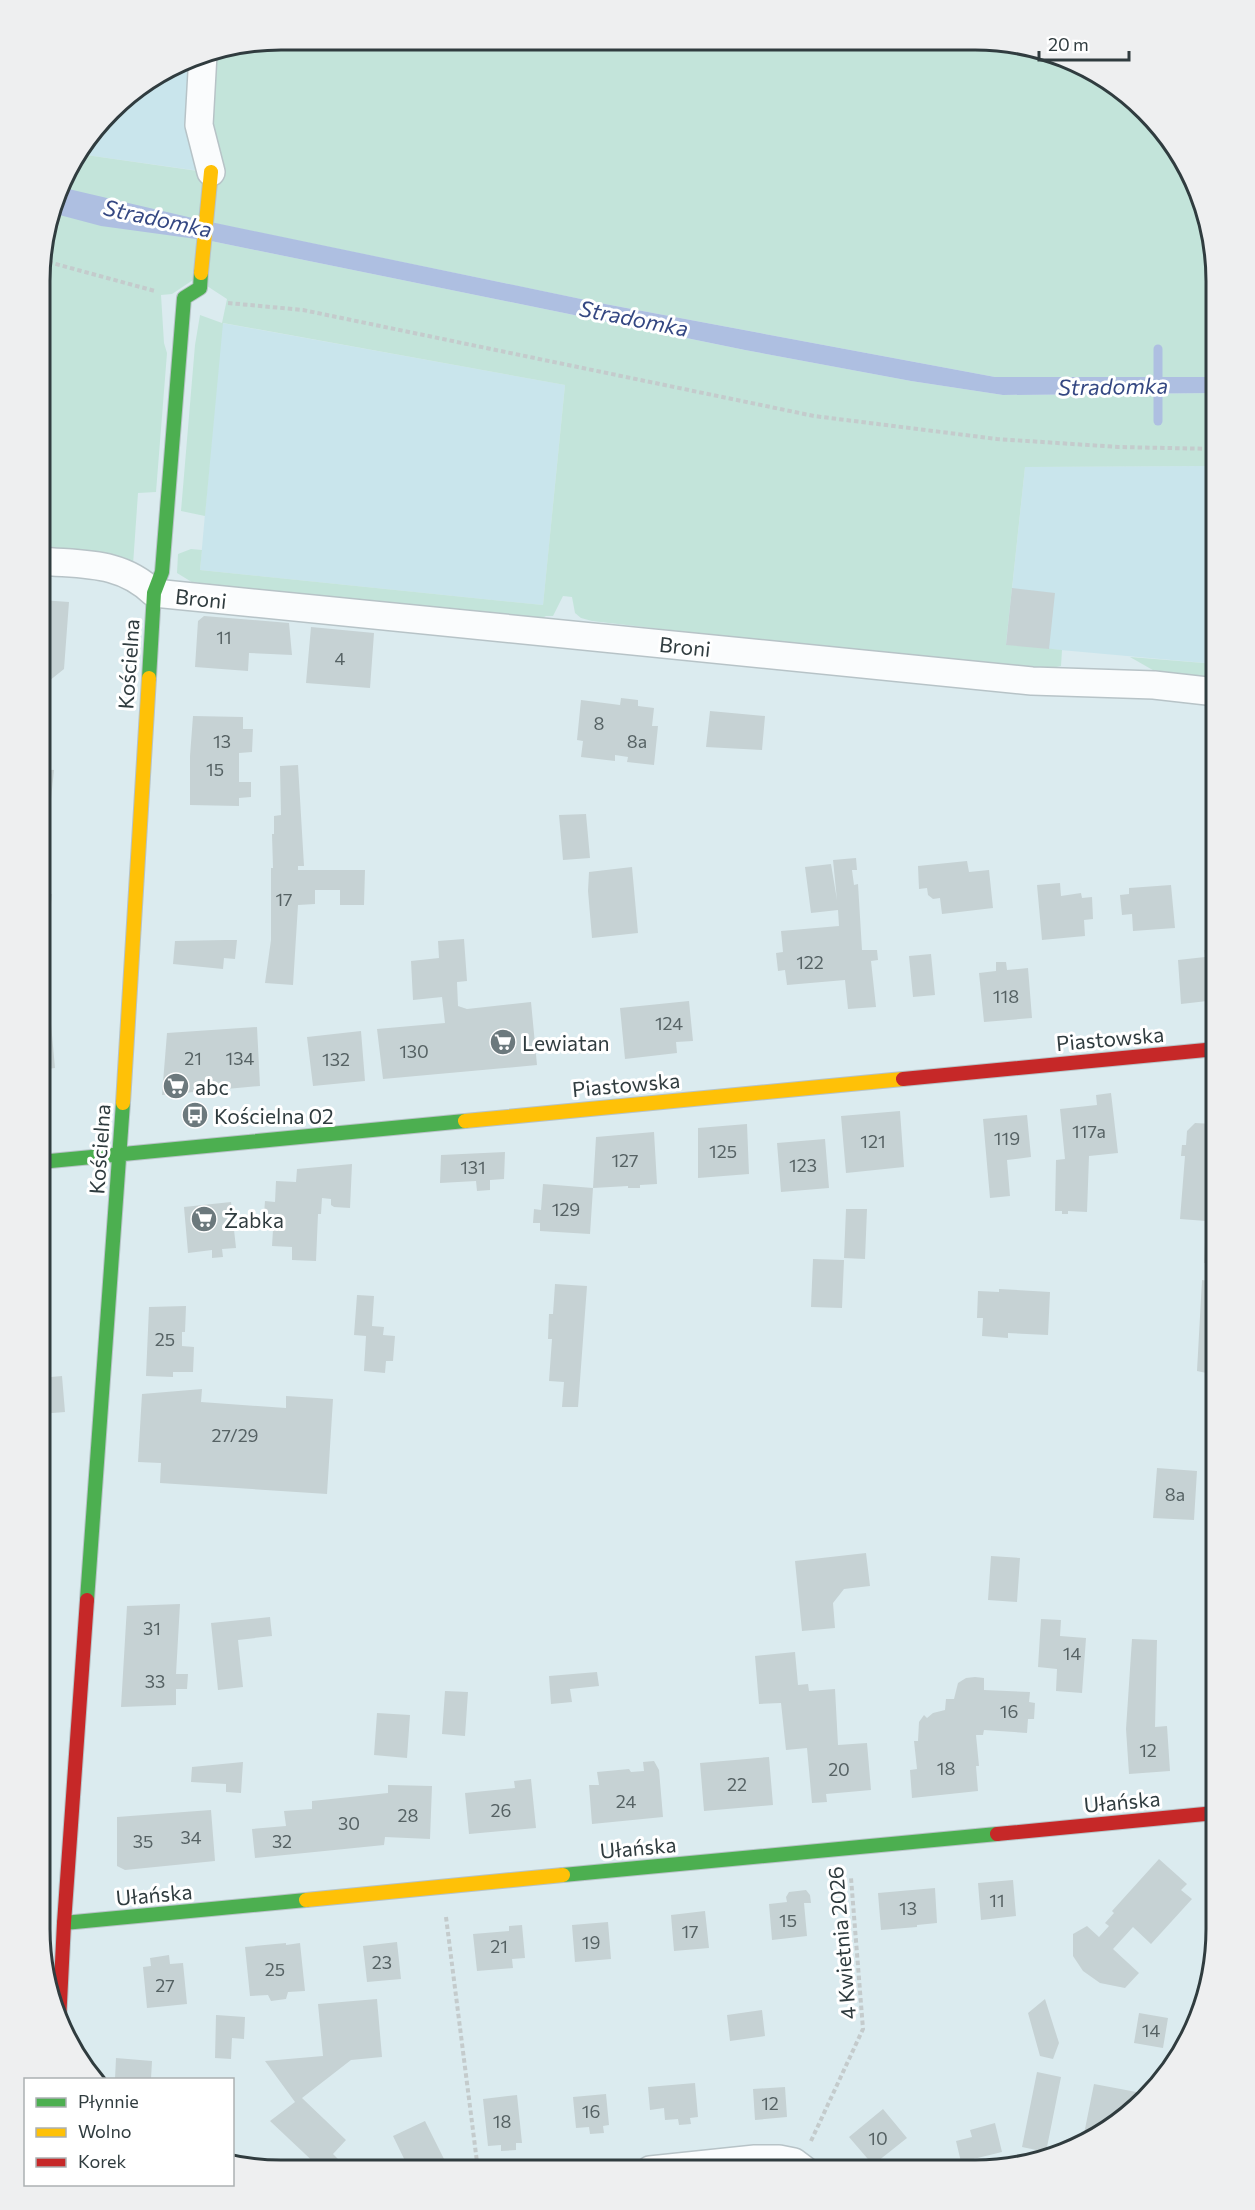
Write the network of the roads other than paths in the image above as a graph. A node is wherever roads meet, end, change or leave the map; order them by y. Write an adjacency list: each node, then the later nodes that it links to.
1 (202, 63): 2 (street)
2 (211, 172): 4 (street, Kościelna)
3 (50, 562): 4 (street)
4 (154, 593): 5 (street, Broni); 7 (street, Kościelna)
5 (1206, 691)
6 (1206, 1050): 7 (street, Piastowska)
7 (119, 1153): 8 (street, Piastowska); 10 (street, Kościelna)
8 (50, 1161)
9 (1206, 1814): 10 (street, Ułańska)
10 (64, 1923): 11 (street, Kościelna)
11 (60, 1999)
12 (745, 2160): 13 (street)
13 (782, 2160)

